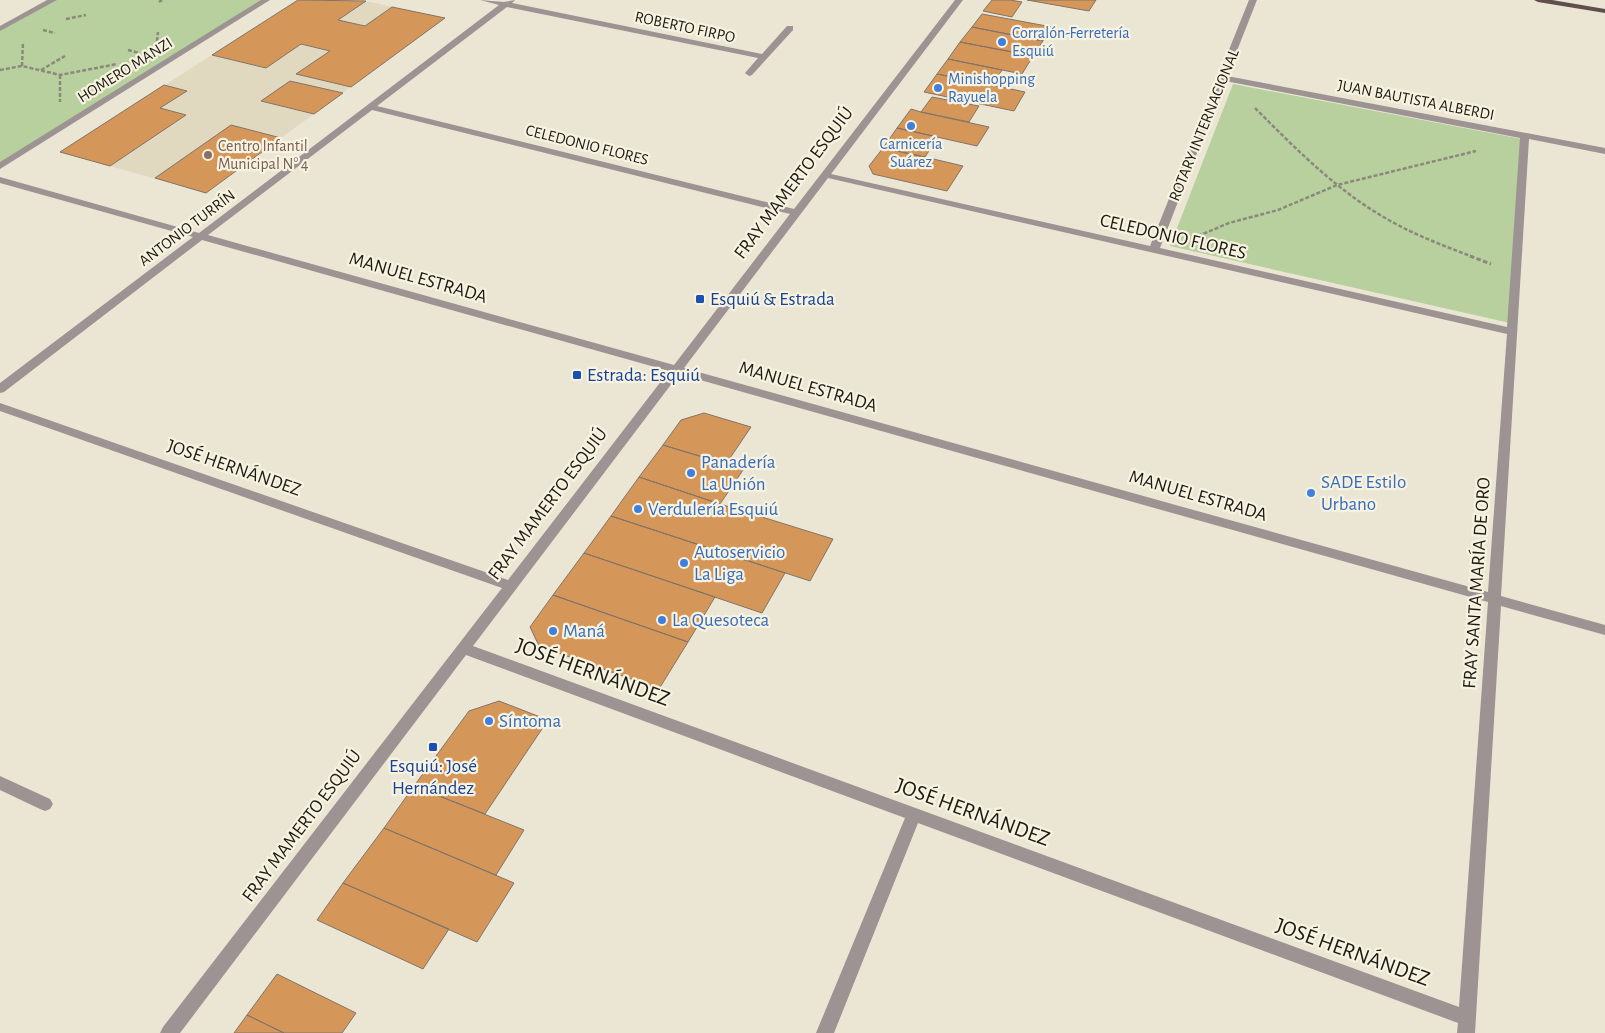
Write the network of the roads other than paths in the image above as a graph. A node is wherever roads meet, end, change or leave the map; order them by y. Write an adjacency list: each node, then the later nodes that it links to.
1 (53, 0): 10 (street)
2 (266, 0): 19 (street, HOMERO MANZI)
3 (484, 0): 7 (street, ROBERTO FIRPO)
4 (959, 0): 20 (street, FRAY MAMERTO ESQUIÚ)
5 (1253, 0): 15 (street, ROTARY INTERNACIONAL)
6 (1538, 0): 8 (main road)
7 (508, 2): 13 (street, ROBERTO FIRPO); 16 (street, ANTONIO TURRÍN)
8 (1605, 11)
9 (0, 20): 10 (street)
10 (11, 23): 11 (street)
11 (0, 28)
12 (790, 28): 13 (street)
13 (764, 57): 14 (street)
14 (749, 73)
15 (1222, 78): 17 (street, JUAN BAUTISTA ALBERDI); 24 (street, ROTARY INTERNACIONAL)
16 (370, 108): 22 (street, CELEDONIO FLORES); 23 (street, ANTONIO TURRÍN)
17 (1525, 136): 18 (street, JUAN BAUTISTA ALBERDI); 25 (street, FRAY SANTA MARÍA DE ORO)
18 (1605, 151)
19 (0, 166)
20 (825, 175): 22 (street, FRAY MAMERTO ESQUIÚ); 24 (street, CELEDONIO FLORES)
21 (0, 180): 23 (street, MANUEL ESTRADA)
22 (797, 212): 26 (street, FRAY MAMERTO ESQUIÚ)
23 (200, 237): 26 (street, MANUEL ESTRADA); 27 (street, ANTONIO TURRÍN)
24 (1154, 250): 25 (street, CELEDONIO FLORES)
25 (1512, 332): 30 (street, FRAY SANTA MARÍA DE ORO)
26 (676, 370): 29 (street, FRAY MAMERTO ESQUIÚ); 30 (street, MANUEL ESTRADA)
27 (0, 388)
28 (0, 407): 29 (street, JOSÉ HERNÁNDEZ)
29 (510, 586): 32 (street, FRAY MAMERTO ESQUIÚ)
30 (1494, 599): 31 (street, MANUEL ESTRADA); 36 (street, FRAY SANTA MARÍA DE ORO)
31 (1605, 630)
32 (464, 648): 35 (street, JOSÉ HERNÁNDEZ); 37 (street, FRAY MAMERTO ESQUIÚ)
33 (0, 784): 34 (street)
34 (45, 804)
35 (914, 815): 36 (street, JOSÉ HERNÁNDEZ); 38 (street)
36 (1466, 1025)
37 (169, 1033)
38 (825, 1033)

